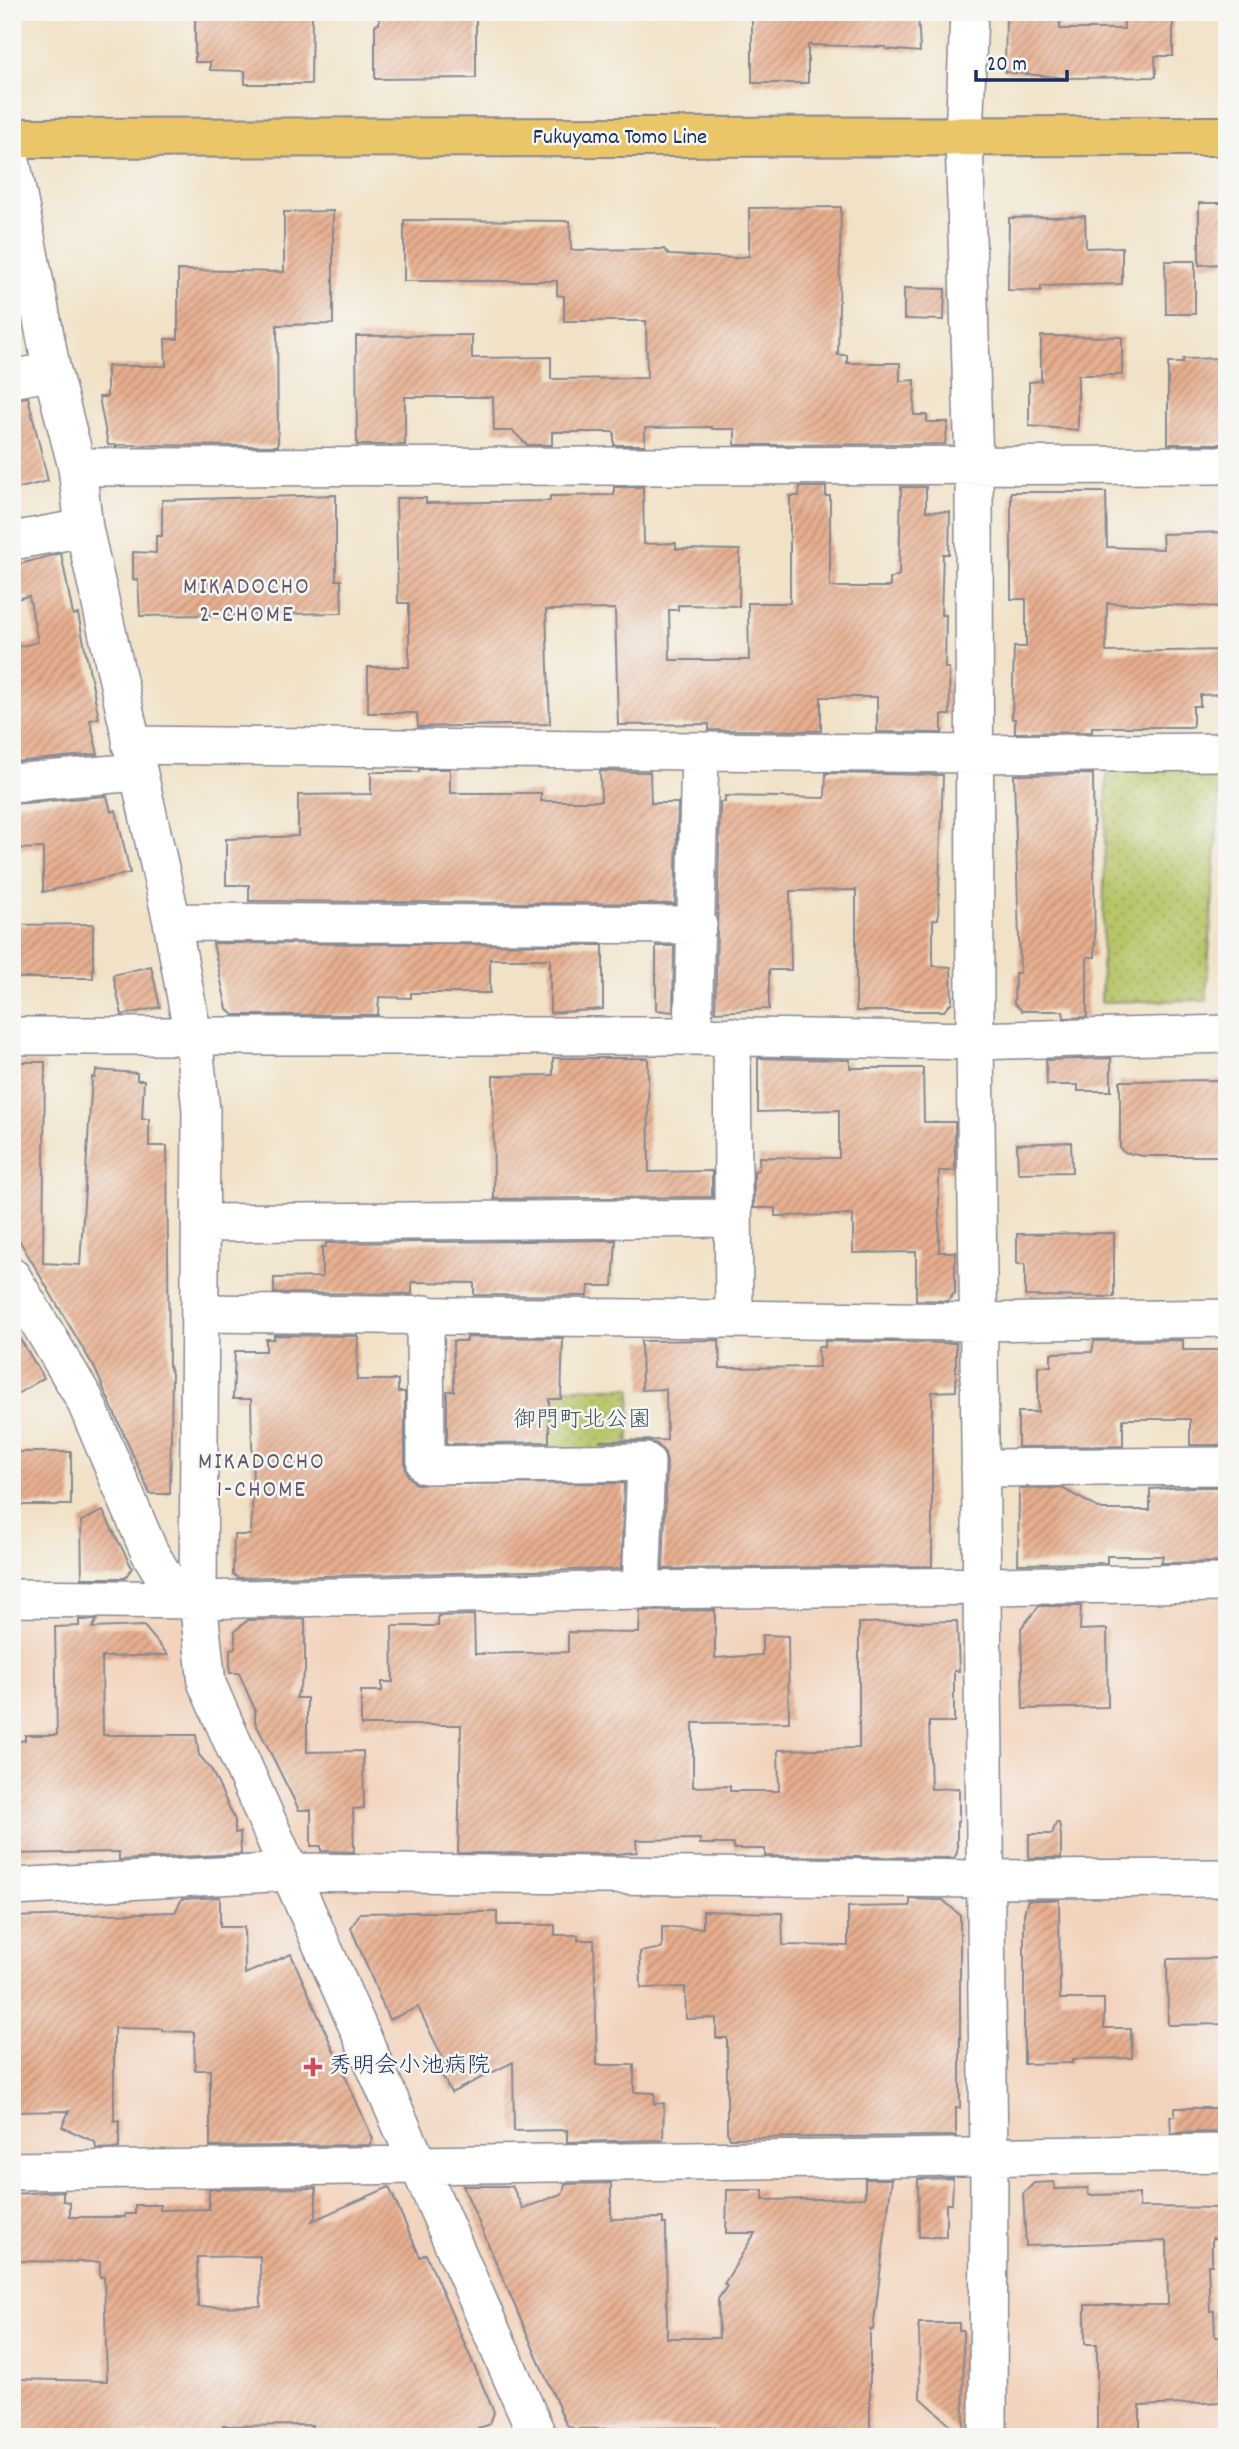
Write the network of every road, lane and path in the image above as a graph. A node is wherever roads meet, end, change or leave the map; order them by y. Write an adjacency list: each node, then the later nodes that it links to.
1 (969, 12): 3 (street)
2 (1227, 136): 3 (main road, Fukuyama Tomo Line)
3 (964, 137): 4 (main road, Fukuyama Tomo Line); 9 (street)
4 (12, 138)
5 (12, 165): 6 (street)
6 (52, 371): 7 (street); 10 (street)
7 (12, 379)
8 (1227, 465): 9 (street)
9 (974, 466): 10 (street); 15 (street)
10 (77, 467): 11 (street)
11 (84, 528): 12 (street); 16 (street)
12 (12, 541)
13 (700, 751): 15 (street); 16 (street); 19 (street)
14 (1227, 752): 15 (street)
15 (974, 754): 25 (street)
16 (134, 758): 17 (street); 18 (street)
17 (12, 783)
18 (172, 922): 19 (street); 22 (street)
19 (698, 925): 23 (street)
20 (1227, 1034): 25 (street)
21 (12, 1036): 22 (street)
22 (193, 1036): 23 (street); 27 (street)
23 (693, 1036): 24 (street)
24 (732, 1036): 25 (street); 26 (street)
25 (975, 1041): 33 (street)
26 (733, 1218): 27 (street); 32 (street)
27 (201, 1223): 29 (street)
28 (12, 1277): 40 (street)
29 (201, 1313): 30 (street); 40 (street)
30 (425, 1314): 32 (street); 38 (street)
31 (1227, 1318): 33 (street)
32 (734, 1319): 33 (street)
33 (979, 1322): 35 (street)
34 (1227, 1466): 35 (street)
35 (980, 1468): 37 (street)
36 (1227, 1583): 37 (street)
37 (981, 1586): 38 (street); 43 (street)
38 (642, 1590): 40 (street)
39 (12, 1598): 40 (street)
40 (198, 1600): 41 (street)
41 (290, 1872): 43 (street); 44 (street); 47 (street)
42 (1227, 1878): 43 (street)
43 (983, 1879): 46 (street)
44 (12, 1887)
45 (1227, 2154): 46 (street)
46 (989, 2157): 47 (street); 50 (street)
47 (419, 2166): 48 (street); 49 (street)
48 (12, 2171)
49 (538, 2437)
50 (988, 2437)

